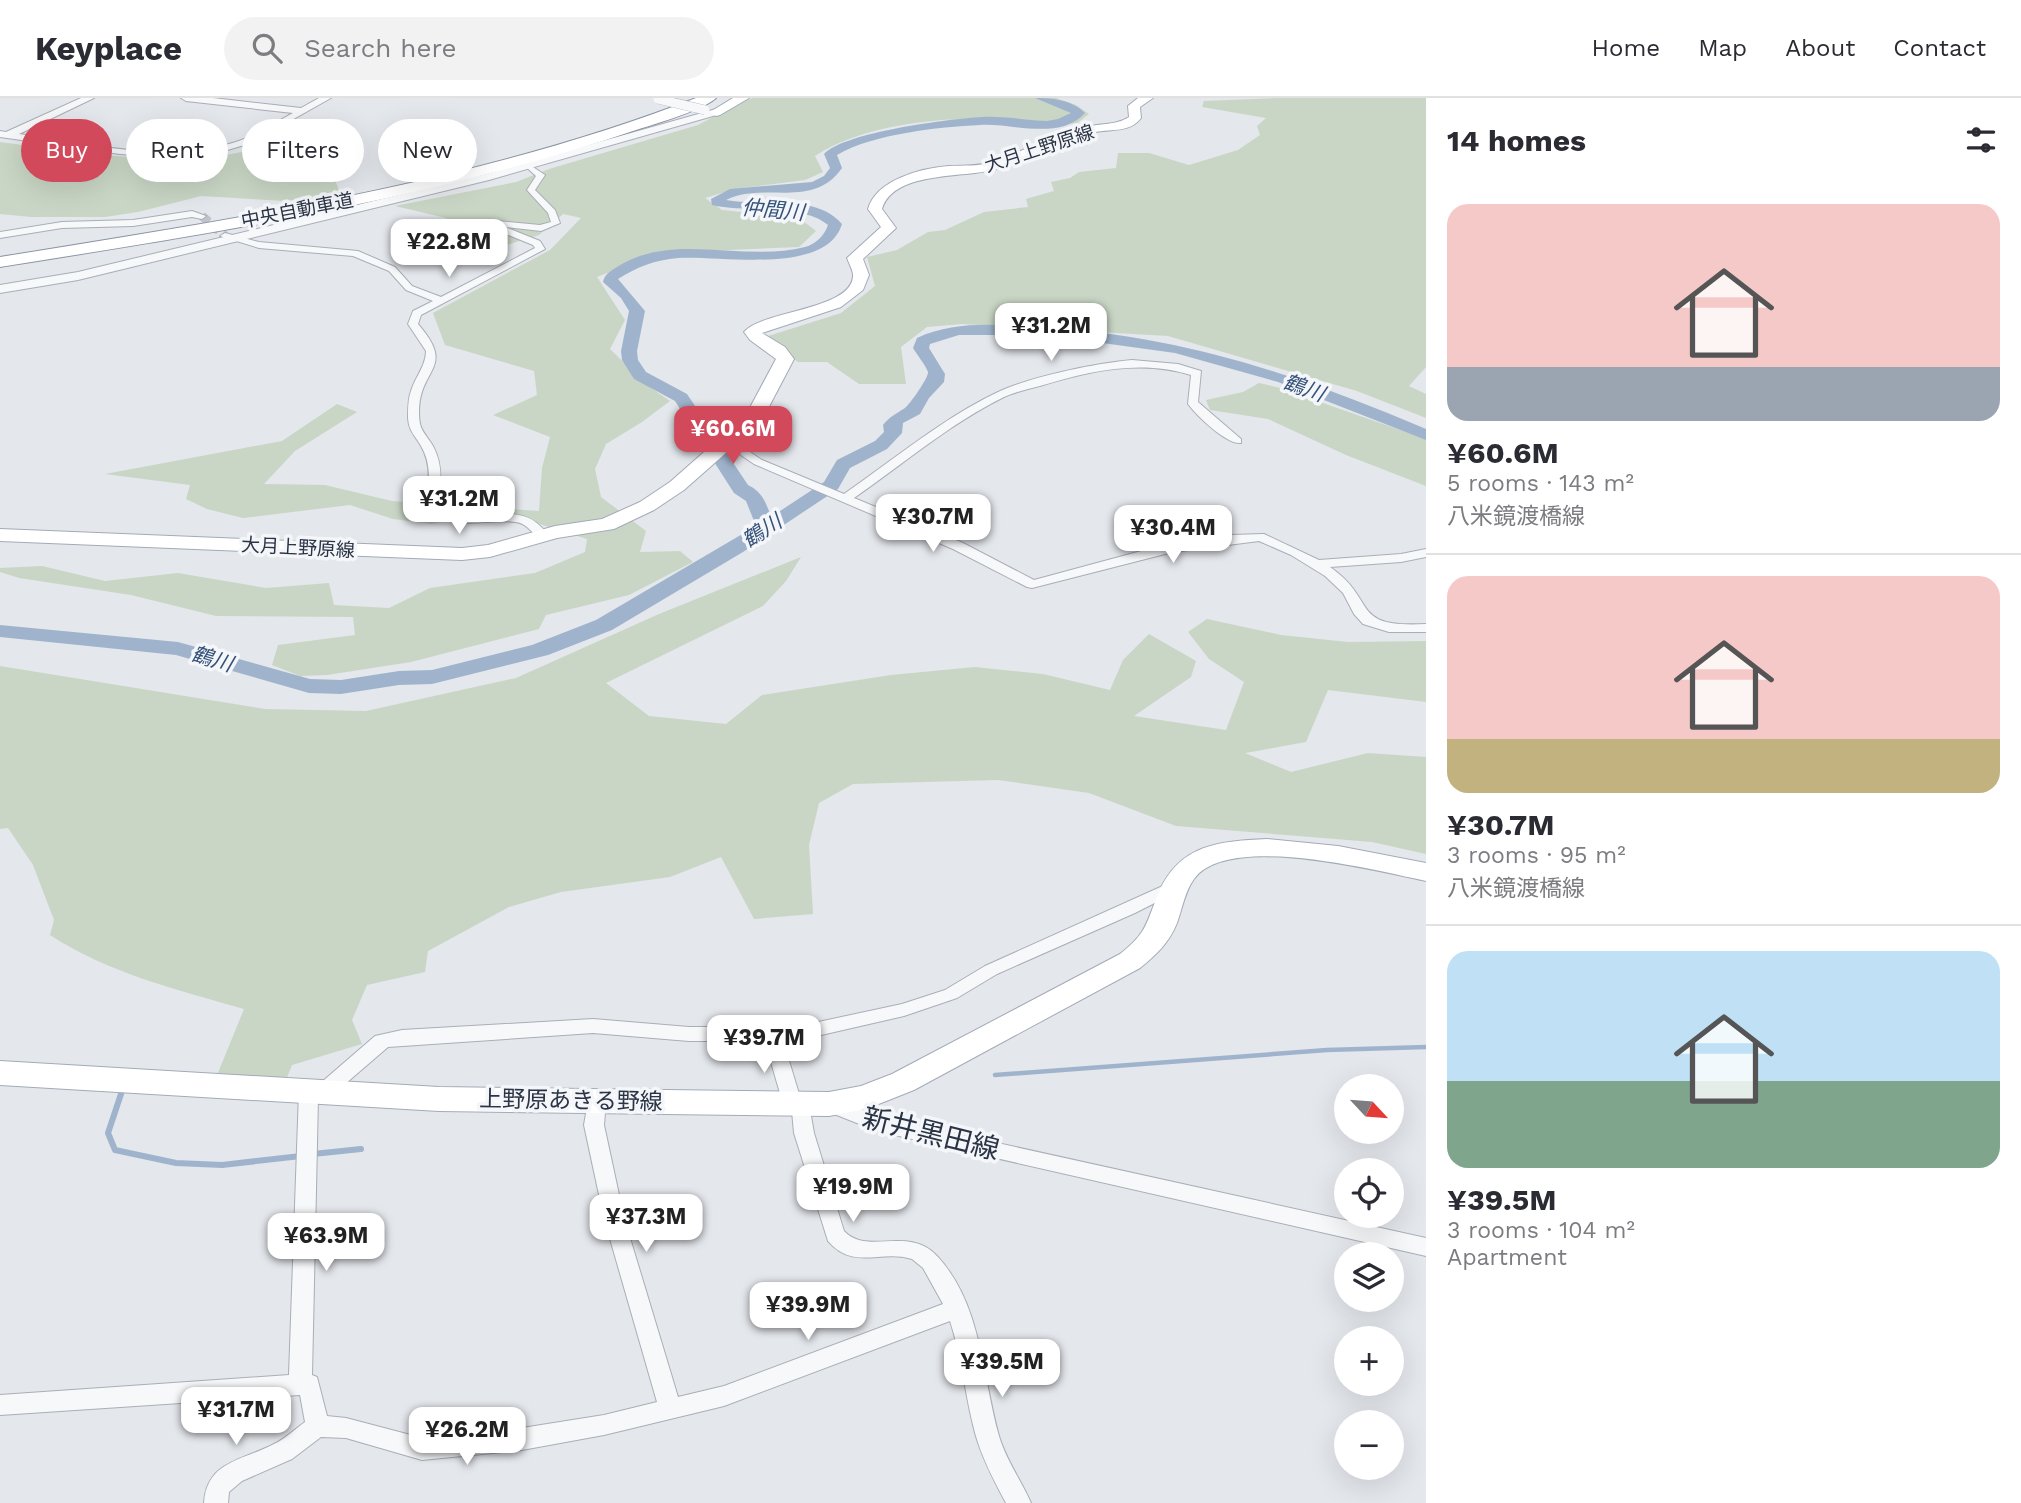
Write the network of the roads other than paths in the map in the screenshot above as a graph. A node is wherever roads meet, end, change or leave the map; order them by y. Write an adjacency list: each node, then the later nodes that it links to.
1 (89, 98): 10 (street)
2 (186, 98): 9 (street)
3 (326, 98): 9 (street)
4 (655, 98): 8 (street, bridge)
5 (691, 98): 15 (highway, 中央自動車道)
6 (743, 98): 8 (main road)
7 (1147, 98): 19 (main road, 大月上野原線)
8 (710, 107): 11 (street); 15 (highway, 中央自動車道)
9 (302, 111): 10 (street)
10 (4, 134)
11 (530, 167): 14 (street); 17 (street)
12 (202, 216): 13 (street)
13 (0, 235)
14 (230, 238): 16 (street); 17 (street)
15 (0, 259)
16 (0, 289)
17 (441, 300): 22 (street)
18 (1237, 441): 20 (street)
19 (726, 444): 20 (street); 22 (main road, 大月上野原線)
20 (846, 498): 24 (street)
21 (0, 535): 22 (main road, 大月上野原線)
22 (541, 535)
23 (1426, 553): 24 (street)
24 (1315, 564): 25 (street)
25 (1426, 628)
26 (1426, 872): 27 (main road, 上野原あきる野線)
27 (1176, 885): 28 (street); 32 (main road, 上野原あきる野線)
28 (772, 1034): 30 (street); 32 (street)
29 (0, 1073): 30 (main road, 上野原あきる野線)
30 (316, 1092): 31 (main road, 上野原あきる野線); 35 (street)
31 (596, 1101): 32 (main road, 上野原あきる野線); 37 (street)
32 (808, 1104): 33 (street, 新井黒田線); 34 (street)
33 (1426, 1247)
34 (956, 1309): 37 (street); 40 (street)
35 (300, 1383): 36 (street); 38 (street)
36 (0, 1405)
37 (670, 1408): 38 (street)
38 (317, 1426): 39 (street)
39 (216, 1503)
40 (1019, 1503)

